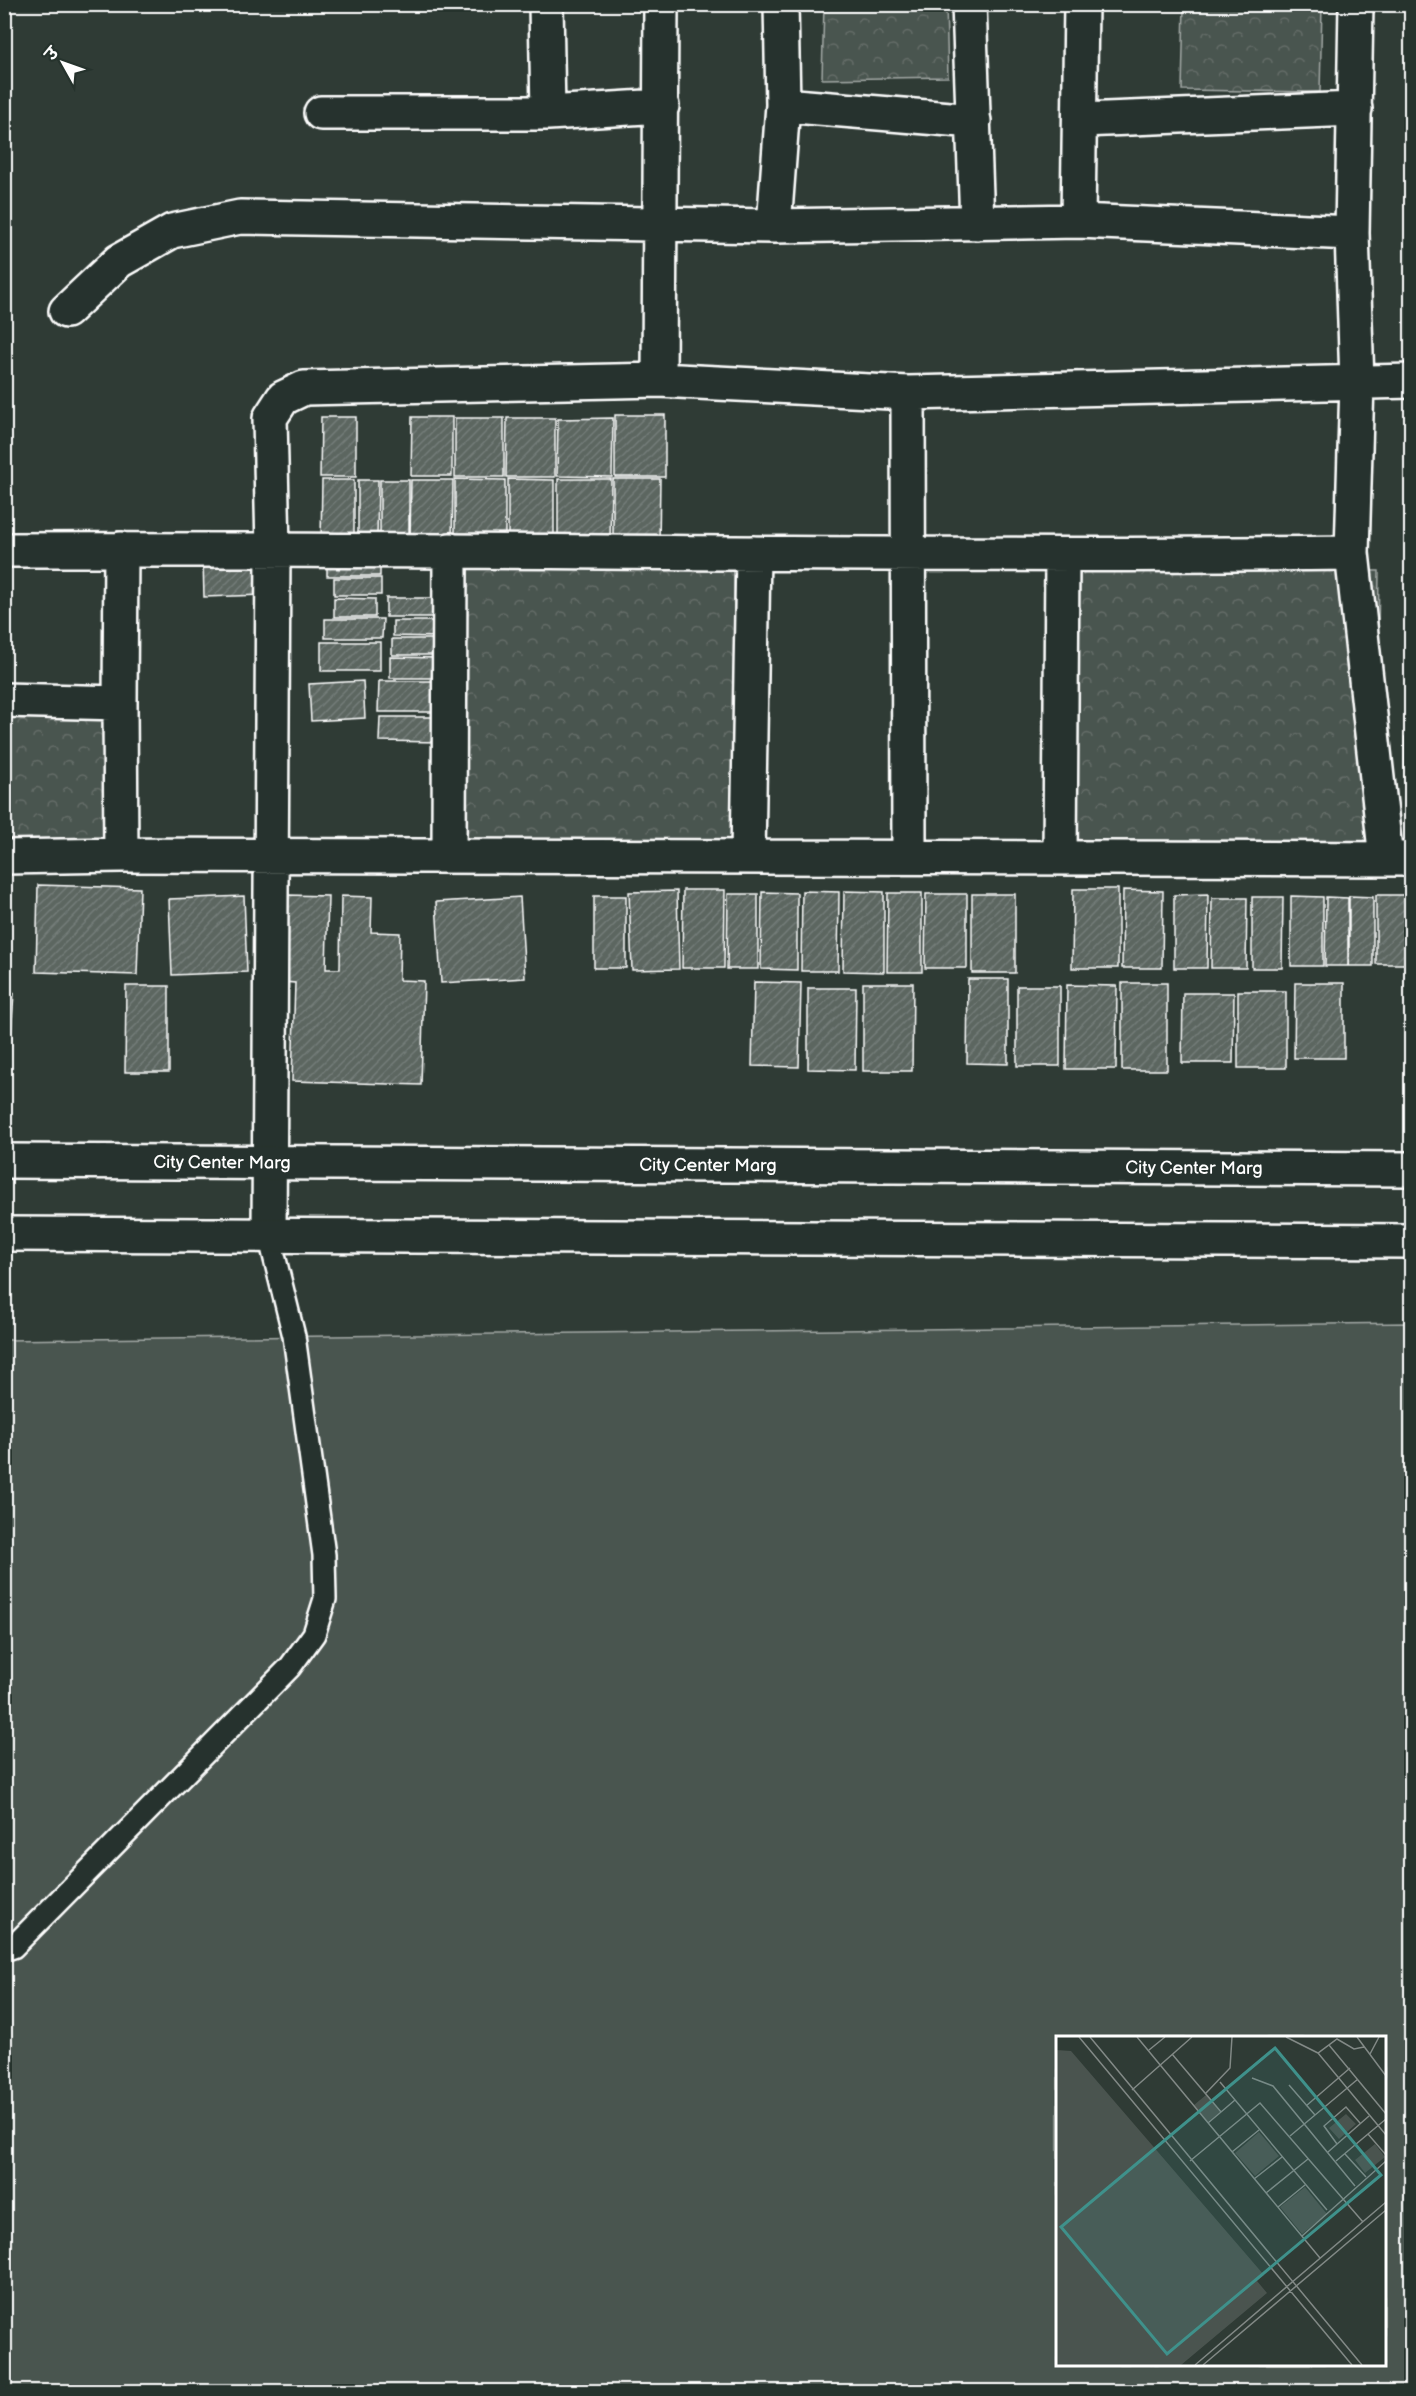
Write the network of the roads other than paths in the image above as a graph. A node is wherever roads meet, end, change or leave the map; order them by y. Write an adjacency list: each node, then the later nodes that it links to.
1 (546, 4): 10 (street)
2 (662, 4): 8 (street)
3 (781, 4): 7 (street)
4 (969, 4): 13 (street)
5 (1082, 4): 12 (street)
6 (1356, 4): 9 (street)
7 (783, 105): 13 (street); 17 (street)
8 (662, 106): 10 (street); 16 (street)
9 (1355, 110): 12 (street); 18 (street)
10 (548, 112): 11 (street)
11 (321, 113)
12 (1081, 120): 14 (street)
13 (974, 121): 15 (street)
14 (1078, 221): 15 (street); 18 (street)
15 (977, 223): 17 (street)
16 (658, 225): 17 (street); 19 (street); 20 (street)
17 (774, 226)
18 (1352, 233): 22 (street)
19 (66, 311)
20 (659, 380): 23 (street); 25 (street)
21 (1412, 381): 22 (street)
22 (1357, 382): 23 (street); 29 (street)
23 (908, 393): 30 (street)
24 (121, 549): 25 (street); 26 (street); 33 (street)
25 (273, 549): 27 (street); 35 (street)
26 (4, 550)
27 (450, 550): 28 (street); 36 (street)
28 (753, 553): 30 (street); 37 (street)
29 (1352, 553): 31 (street); 41 (street)
30 (910, 555): 31 (street); 39 (street)
31 (1062, 556): 40 (street)
32 (4, 700): 33 (street)
33 (120, 703): 34 (street)
34 (121, 855): 35 (street); 38 (street)
35 (272, 855): 36 (street); 43 (street)
36 (449, 855): 37 (street)
37 (748, 856): 39 (street)
38 (4, 857)
39 (909, 857): 40 (street)
40 (1060, 858): 41 (street)
41 (1399, 859)
42 (4, 1161): 43 (street, City Center Marg)
43 (270, 1162): 44 (street, City Center Marg); 46 (street)
44 (1412, 1169)
45 (4, 1234): 46 (street)
46 (269, 1235): 47 (street); 48 (lane)
47 (1412, 1241)
48 (4, 1950)

